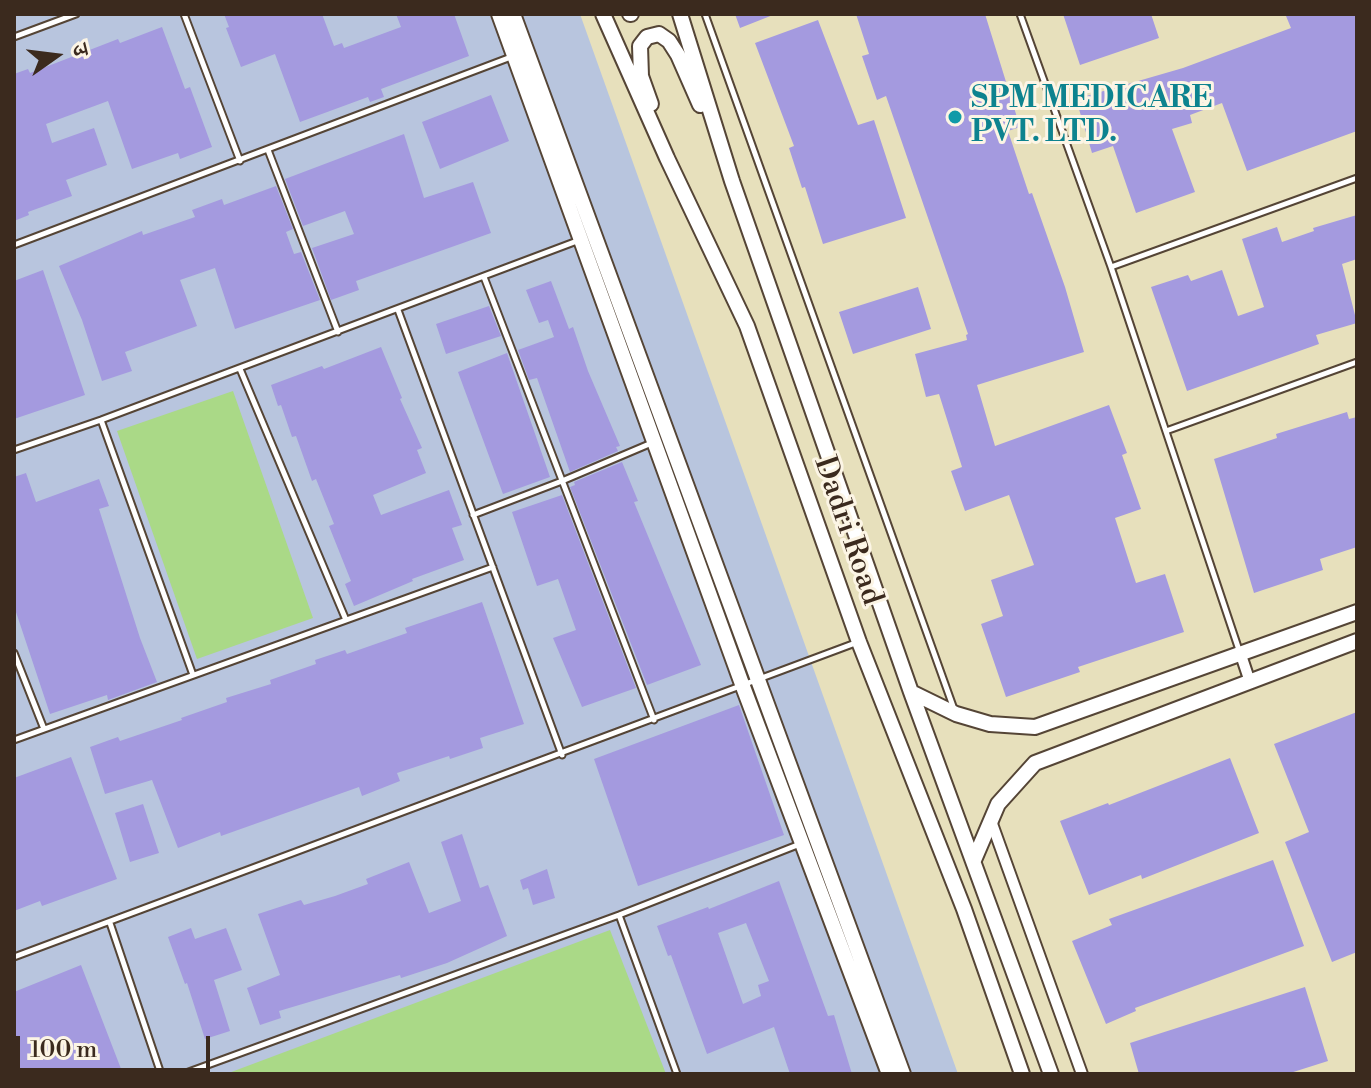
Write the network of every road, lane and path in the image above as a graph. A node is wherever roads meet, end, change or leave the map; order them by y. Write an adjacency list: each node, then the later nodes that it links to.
1 (76, 14): 9 (lane)
2 (184, 14): 13 (lane)
3 (499, 14): 10 (street)
4 (513, 14): 10 (street)
5 (603, 14): 12 (street, Dadri Road)
6 (680, 14): 15 (street, Dadri Road)
7 (705, 14): 42 (lane)
8 (1020, 14): 18 (lane)
9 (14, 37)
10 (520, 53): 11 (lane); 16 (street)
11 (268, 150): 13 (lane); 21 (lane)
12 (667, 158): 15 (street); 34 (street, Dadri Road)
13 (240, 161): 17 (lane)
14 (1357, 178): 18 (lane)
15 (732, 181): 41 (street, Dadri Road)
16 (587, 237): 19 (lane); 26 (street)
17 (14, 245)
18 (1111, 267): 25 (lane)
19 (484, 277): 20 (lane); 28 (lane)
20 (398, 310): 21 (lane); 29 (lane)
21 (338, 332): 23 (lane)
22 (1357, 362): 25 (lane)
23 (240, 369): 24 (lane); 32 (lane)
24 (101, 420): 27 (lane); 37 (lane)
25 (1166, 431): 36 (lane)
26 (662, 438): 28 (lane); 38 (street); 40 (street)
27 (14, 450)
28 (562, 481): 29 (lane); 43 (lane)
29 (473, 515): 30 (lane)
30 (493, 567): 32 (lane); 46 (lane)
31 (1357, 612): 36 (street)
32 (346, 620): 37 (lane)
33 (1357, 641): 39 (street)
34 (859, 642): 38 (lane); 58 (street, Dadri Road)
35 (14, 653): 44 (lane)
36 (1241, 655): 39 (street); 42 (street)
37 (193, 675): 44 (lane)
38 (757, 678): 40 (lane); 48 (street)
39 (1250, 682): 47 (street)
40 (742, 684): 43 (lane); 48 (street)
41 (911, 692): 42 (street); 49 (street, Dadri Road)
42 (956, 714)
43 (654, 720): 46 (lane)
44 (44, 729): 45 (lane)
45 (14, 740)
46 (562, 755): 51 (lane)
47 (991, 821): 49 (street); 60 (street)
48 (810, 840): 50 (lane); 56 (street); 57 (street)
49 (974, 860): 59 (street, Dadri Road)
50 (619, 915): 54 (lane); 55 (lane)
51 (110, 923): 52 (lane); 53 (lane)
52 (14, 957)
53 (161, 1074)
54 (183, 1074)
55 (677, 1074)
56 (889, 1074)
57 (903, 1074)
58 (1022, 1074)
59 (1051, 1074)
60 (1082, 1074)

